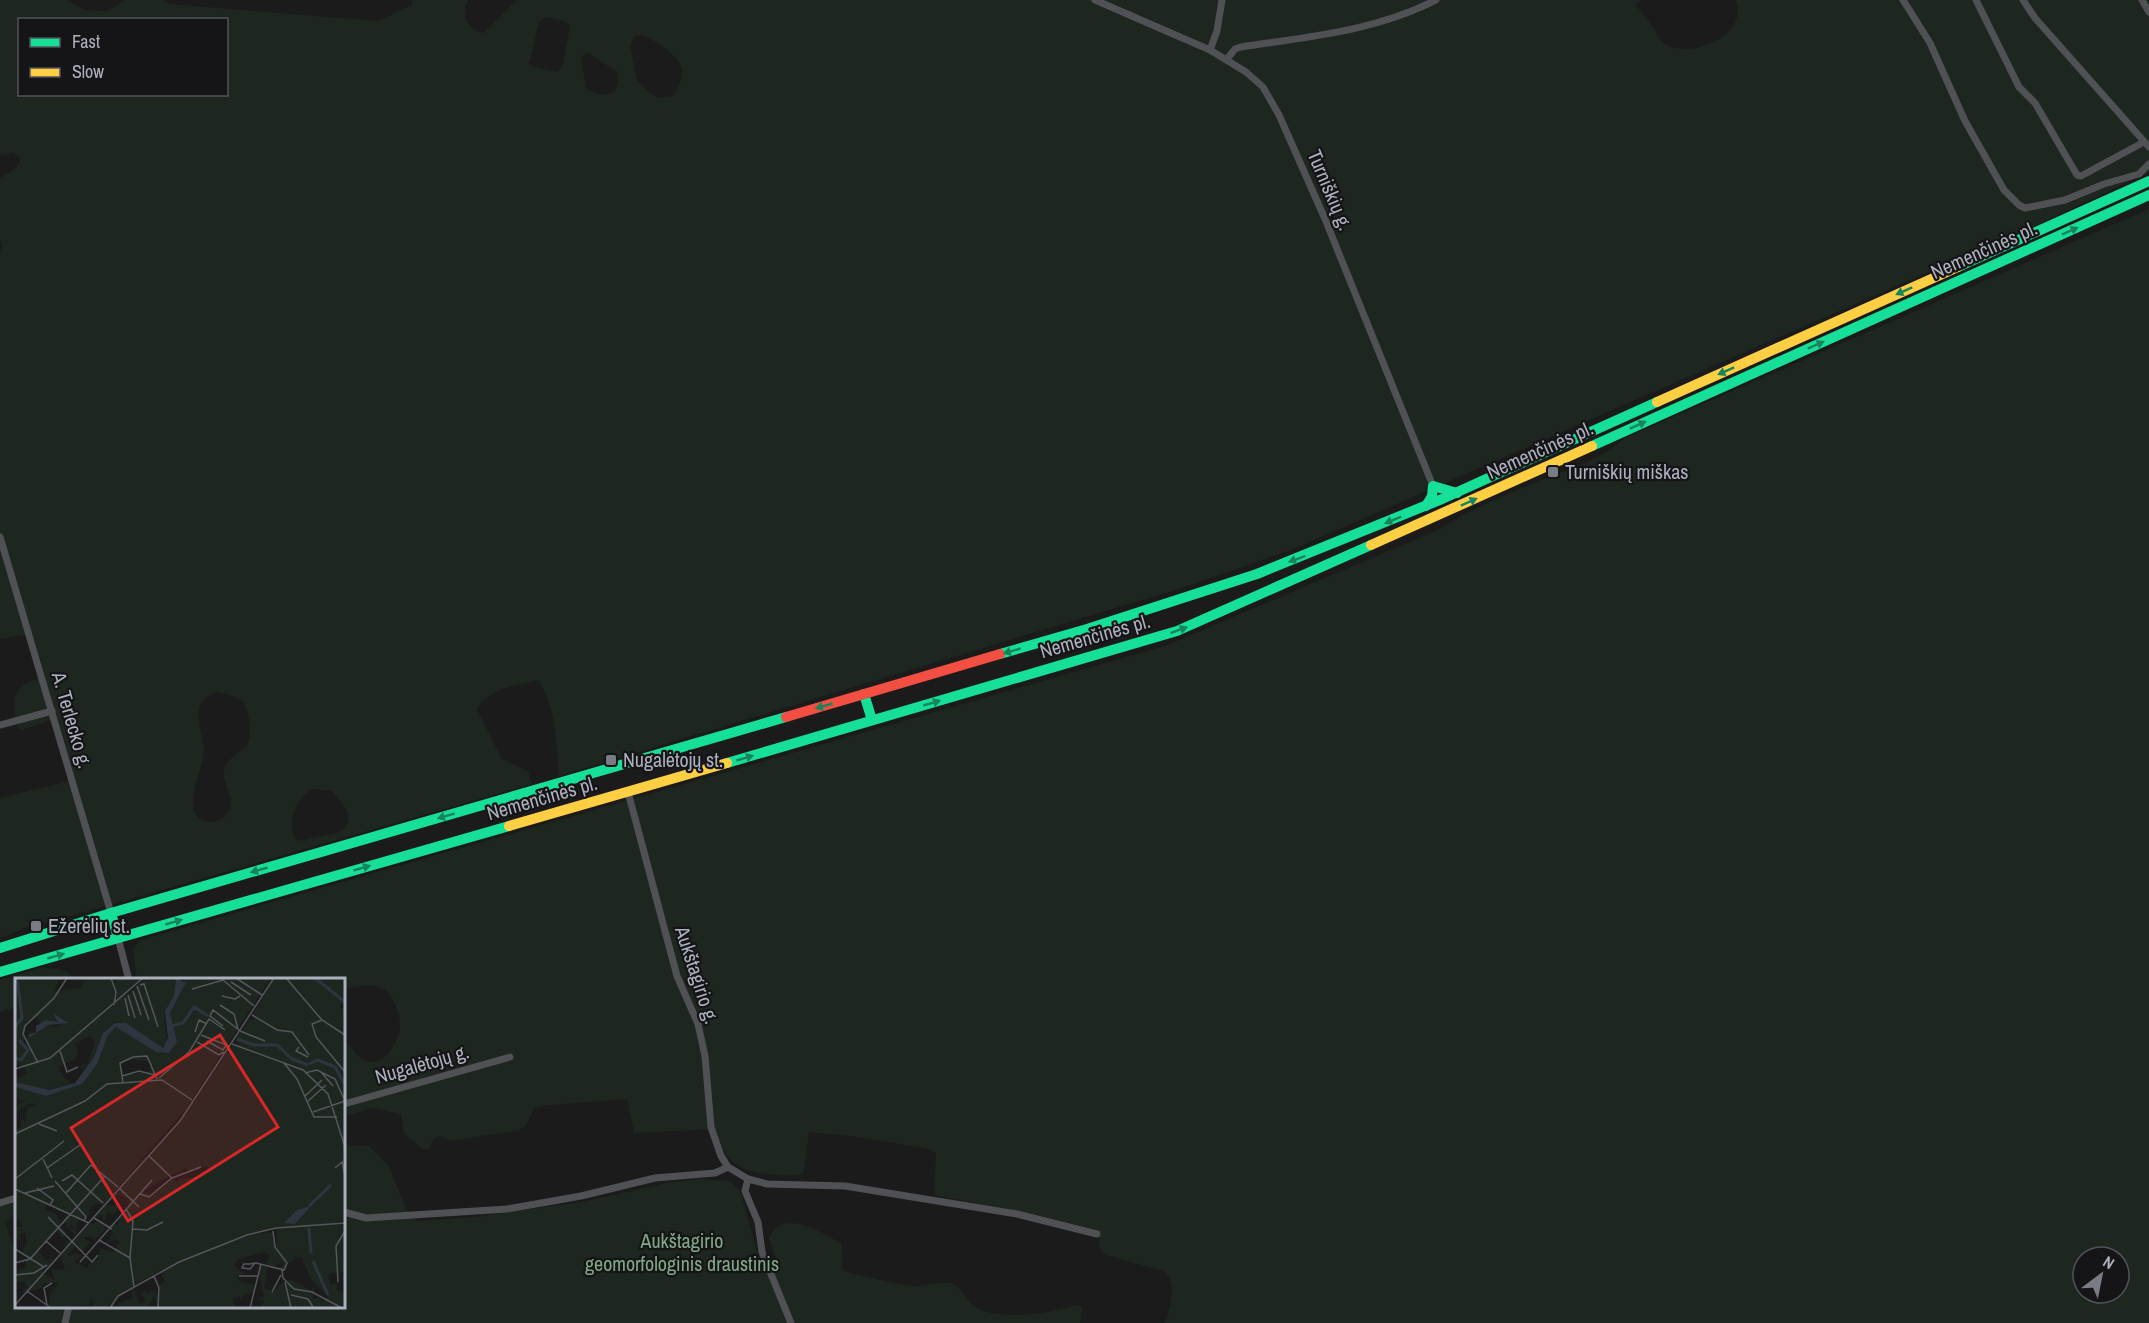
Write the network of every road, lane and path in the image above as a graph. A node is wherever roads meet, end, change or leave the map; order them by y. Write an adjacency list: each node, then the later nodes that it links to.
1 (1095, 0): 9 (street, Turniškių g.)
2 (1436, 0): 10 (street)
3 (1903, 0): 12 (street)
4 (1976, 0): 11 (street)
5 (2023, 0): 11 (street)
6 (2142, 0): 8 (street)
7 (1220, 1): 9 (street)
8 (2149, 12)
9 (1210, 50): 10 (street, Turniškių g.)
10 (1227, 59): 17 (street, Turniškių g.)
11 (2146, 145)
12 (2149, 164)
13 (2149, 181): 15 (main road, Nemenčinės pl., one-way to 15)
14 (2149, 195): 16 (main road, Nemenčinės pl., one-way to 14)
15 (1579, 438): 16 (main road); 18 (main road, Nemenčinės pl.)
16 (1585, 449): 22 (main road, Nemenčinės pl., one-way to 16)
17 (1433, 486): 18 (main road); 19 (main road)
18 (1457, 493): 19 (main road, Nemenčinės pl.)
19 (1426, 506): 21 (main road, Nemenčinės pl., one-way to 21)
20 (0, 537): 24 (street, A. Terlecko g.)
21 (1351, 537): 22 (main road); 23 (main road, Nemenčinės pl., one-way to 23)
22 (1358, 551): 25 (main road, Nemenčinės pl., one-way to 22)
23 (864, 694): 25 (main road); 28 (main road, Nemenčinės pl., one-way to 28)
24 (52, 711): 26 (street); 28 (street, A. Terlecko g.)
25 (872, 720): 27 (main road, Nemenčinės pl., one-way to 25)
26 (0, 725)
27 (628, 792): 29 (main road, Nemenčinės pl., one-way to 27); 35 (street, Aukštagirio g.)
28 (111, 913): 29 (main road); 30 (main road, Nemenčinės pl.)
29 (118, 938): 31 (main road, Nemenčinės pl., one-way to 29); 32 (street)
30 (0, 948)
31 (0, 972)
32 (128, 978)
33 (510, 1057): 34 (street, Nugalėtojų g.)
34 (345, 1104)
35 (728, 1167): 36 (street); 39 (street)
36 (748, 1179): 40 (street); 43 (street)
37 (15, 1198): 38 (street)
38 (0, 1203)
39 (345, 1212)
40 (1097, 1234)
41 (69, 1308): 42 (street)
42 (65, 1323)
43 (791, 1323)

